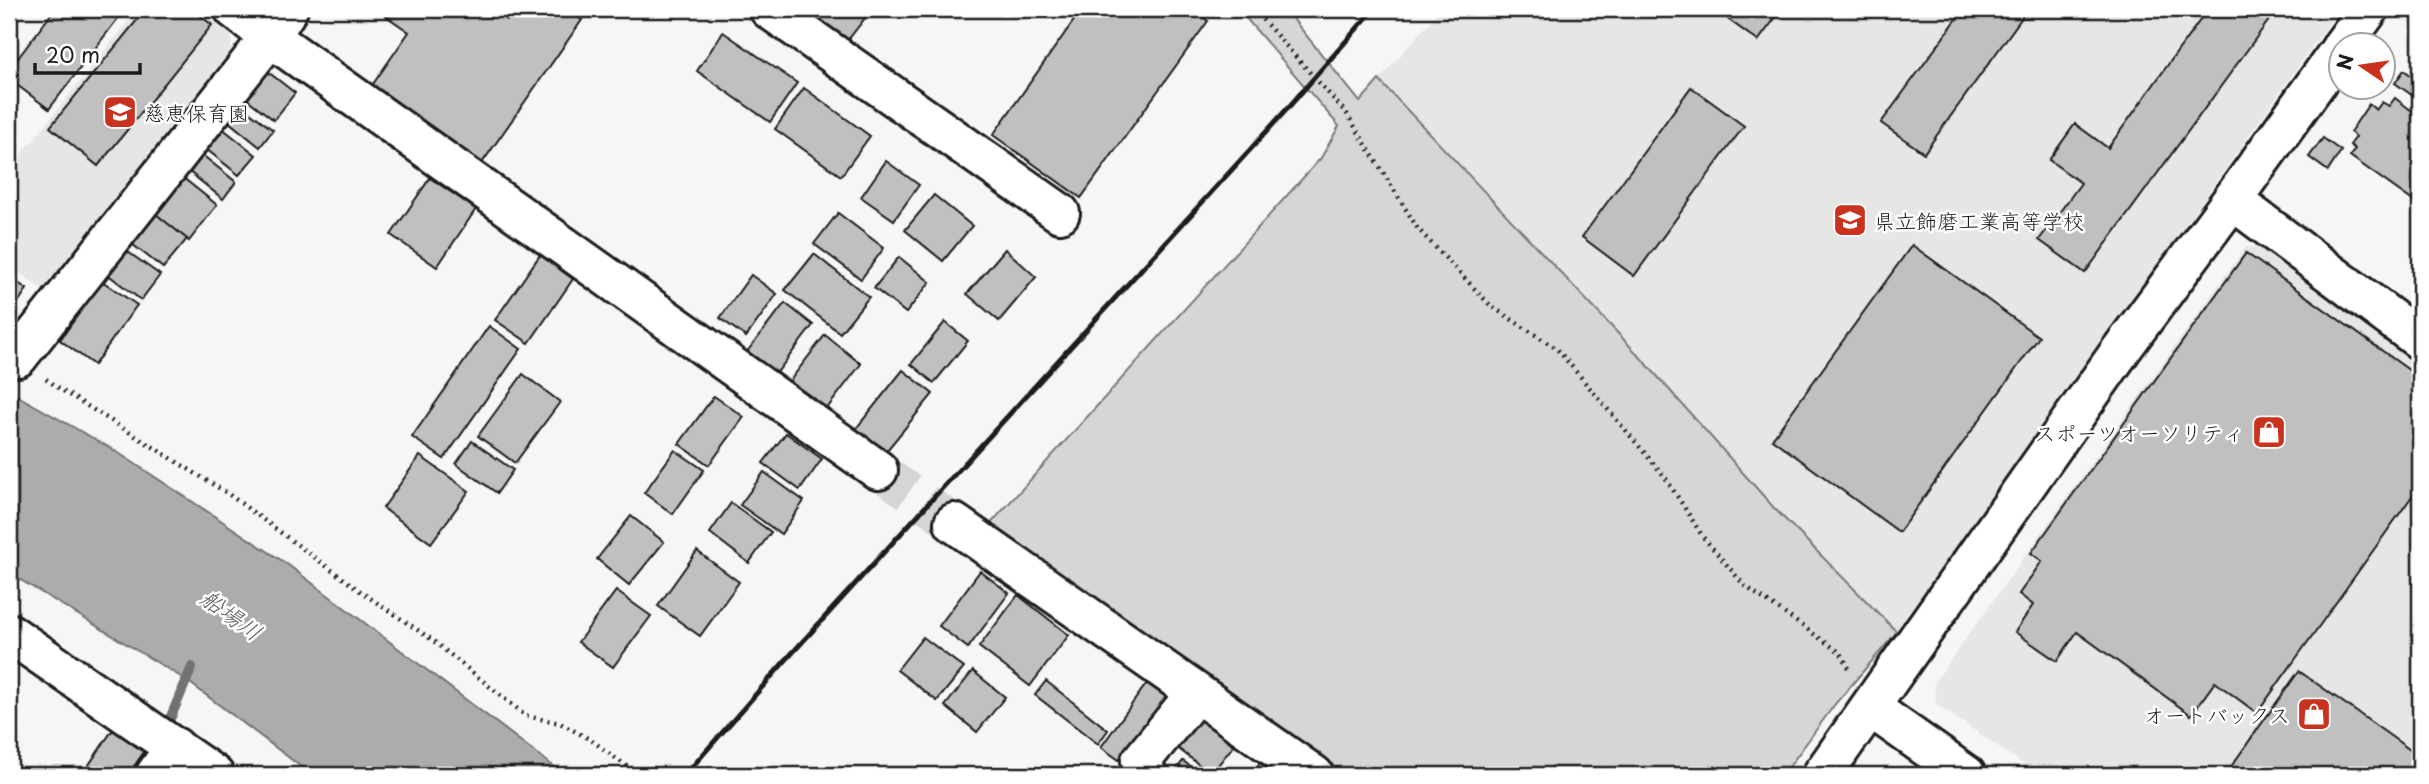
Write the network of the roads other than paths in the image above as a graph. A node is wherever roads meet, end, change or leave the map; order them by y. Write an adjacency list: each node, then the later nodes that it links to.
1 (234, 9): 4 (street)
2 (769, 9): 8 (street)
3 (2369, 9): 5 (street)
4 (279, 23): 10 (street); 11 (street)
5 (2352, 32)
6 (2328, 66): 7 (street)
7 (2232, 201): 9 (street); 15 (street)
8 (1060, 213)
9 (2418, 334)
10 (13, 354)
11 (878, 470)
12 (954, 523): 14 (street)
13 (9, 633): 16 (street)
14 (1196, 693): 18 (street); 19 (street)
15 (1871, 708): 20 (street); 21 (street)
16 (165, 761): 17 (street)
17 (214, 775)
18 (1146, 775)
19 (1314, 775)
20 (1822, 775)
21 (1966, 775)

